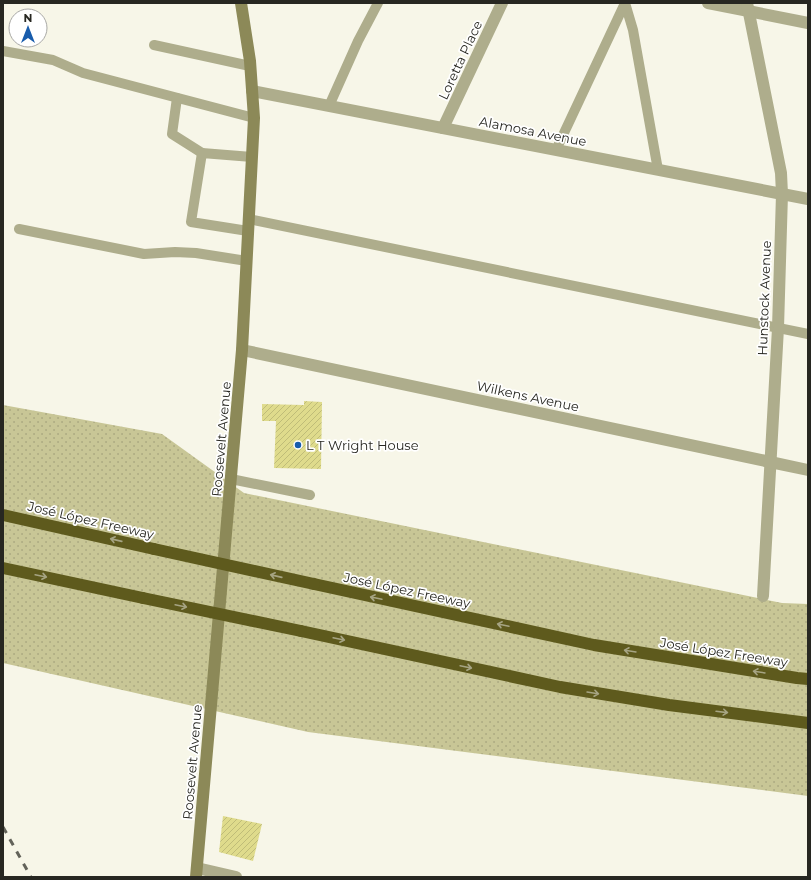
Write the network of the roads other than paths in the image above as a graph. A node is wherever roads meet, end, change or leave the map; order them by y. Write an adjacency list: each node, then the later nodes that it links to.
1 (241, 3): 10 (main road, Roosevelt Avenue)
2 (378, 3): 13 (lane)
3 (502, 3): 15 (street, Loretta Place)
4 (625, 3): 16 (lane); 19 (lane)
5 (708, 3): 6 (street)
6 (747, 7): 7 (street); 20 (street, Hunstock Avenue)
7 (808, 23)
8 (154, 45): 10 (lane)
9 (3, 51): 12 (lane)
10 (250, 66): 11 (main road, Roosevelt Avenue)
11 (252, 91): 13 (street, Alamosa Avenue); 14 (main road, Roosevelt Avenue)
12 (177, 98): 14 (lane); 17 (lane)
13 (328, 106): 15 (street, Alamosa Avenue)
14 (254, 118): 18 (main road, Roosevelt Avenue)
15 (443, 128): 16 (street, Alamosa Avenue)
16 (556, 150): 19 (street, Alamosa Avenue)
17 (202, 153): 18 (lane); 22 (lane)
18 (252, 157): 22 (main road, Roosevelt Avenue)
19 (658, 170): 20 (street, Alamosa Avenue)
20 (782, 194): 21 (street, Alamosa Avenue); 25 (street, Hunstock Avenue)
21 (808, 199)
22 (248, 225): 24 (main road, Roosevelt Avenue); 25 (lane)
23 (19, 229): 24 (lane)
24 (247, 261): 27 (main road, Roosevelt Avenue)
25 (778, 328): 26 (lane); 28 (street, Hunstock Avenue)
26 (808, 334)
27 (242, 350): 28 (street, Wilkens Avenue); 30 (main road, Roosevelt Avenue)
28 (770, 462): 29 (street, Wilkens Avenue); 34 (street, Hunstock Avenue)
29 (808, 470)
30 (231, 479): 31 (lane); 37 (main road, Roosevelt Avenue)
31 (310, 494)
32 (3, 515): 35 (highway, José López Freeway, one-way to 32, bridge)
33 (3, 568): 36 (highway, one-way to 36, bridge)
34 (763, 596)
35 (804, 678)
36 (808, 723)
37 (197, 873): 38 (street)
38 (236, 877)

